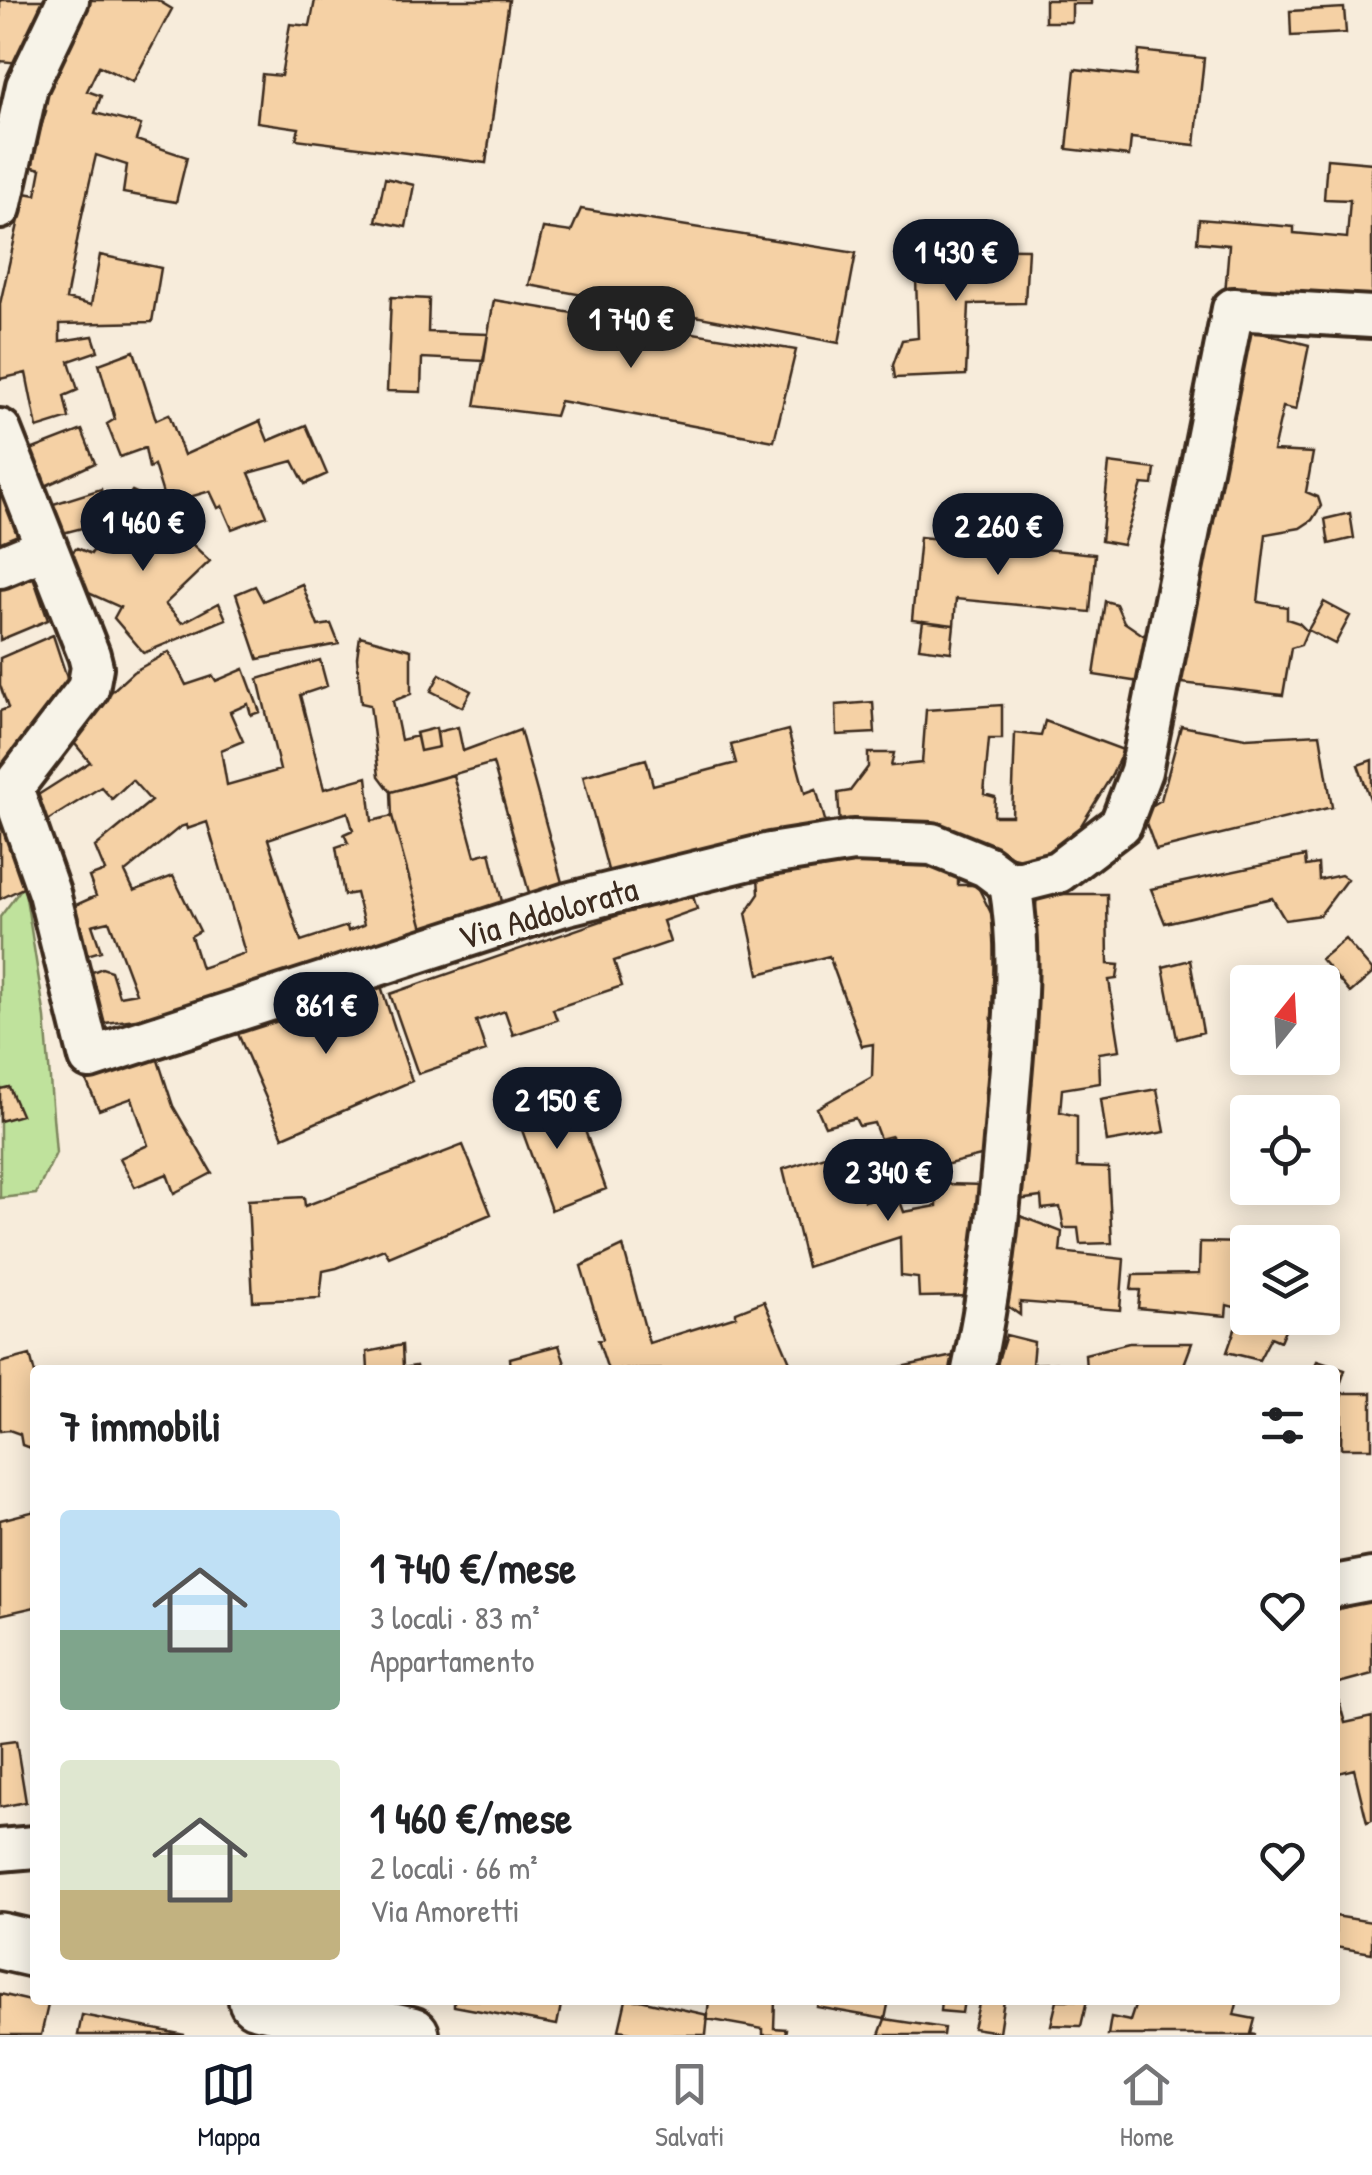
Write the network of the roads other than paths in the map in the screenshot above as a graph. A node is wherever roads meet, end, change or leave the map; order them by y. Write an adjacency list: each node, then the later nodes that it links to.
1 (68, 0): 2 (street)
2 (0, 208)
3 (1372, 317): 8 (street)
4 (0, 430): 5 (street)
5 (46, 548): 6 (street); 7 (street)
6 (0, 567)
7 (6, 791): 8 (street, Via Addolorata)
8 (1010, 884): 9 (street)
9 (973, 1365)
10 (1372, 1579): 11 (street)
11 (1340, 1585)
12 (30, 1848): 13 (street)
13 (0, 1850)
14 (0, 1941): 15 (street)
15 (30, 1948)
16 (279, 2005): 17 (street)
17 (411, 2035)

